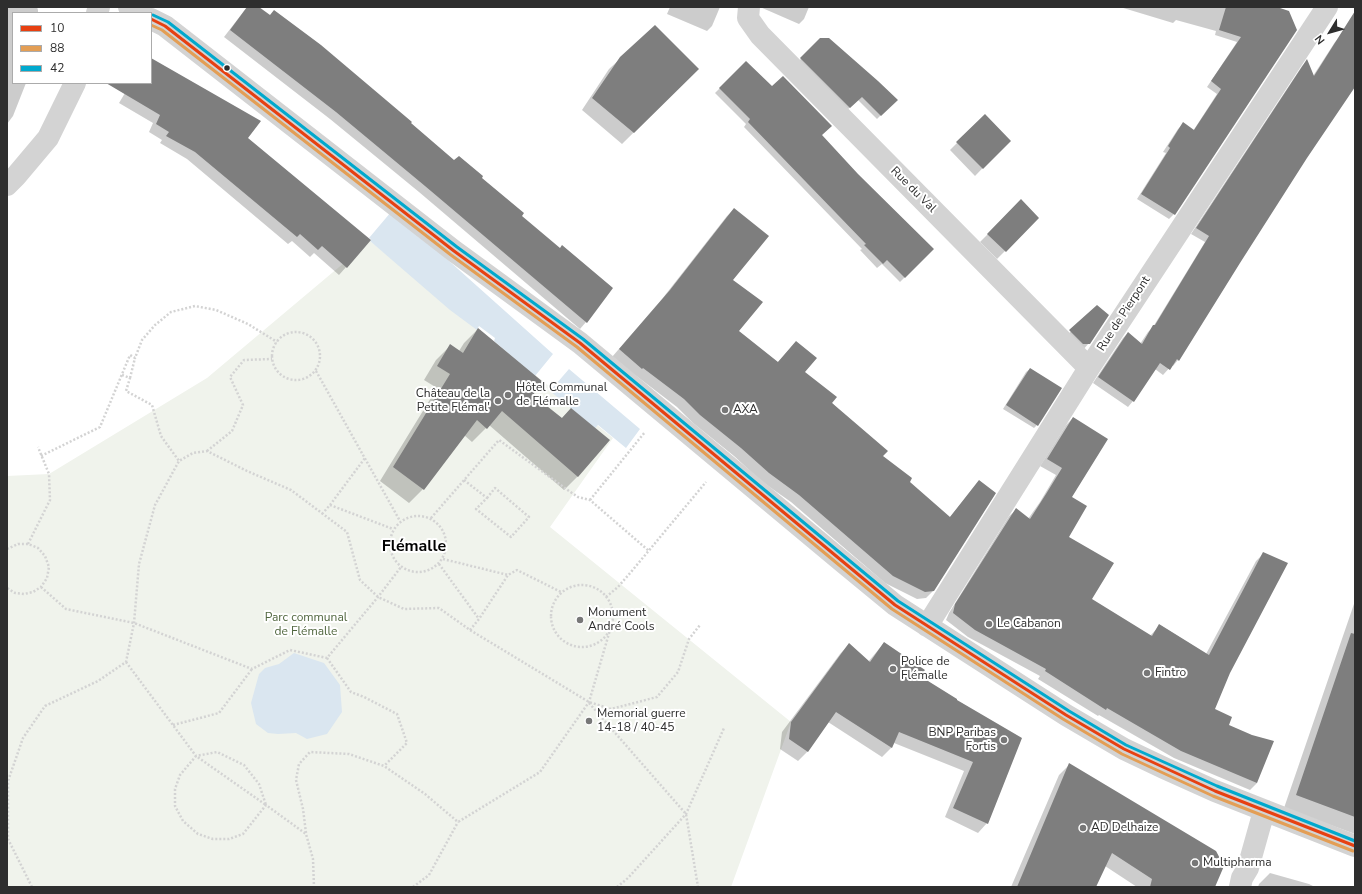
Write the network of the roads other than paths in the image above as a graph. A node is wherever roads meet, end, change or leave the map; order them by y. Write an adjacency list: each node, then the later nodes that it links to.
1 (129, 7): 4 (street)
2 (749, 7): 8 (street, Rue du Val)
3 (1327, 7): 8 (street, Rue de Pierpont)
4 (138, 12)
5 (152, 20): 9 (street)
6 (75, 84): 7 (street)
7 (7, 185)
8 (1089, 368): 9 (street, Rue de Pierpont)
9 (927, 626): 10 (street)
10 (1264, 810): 11 (street); 12 (street)
11 (1355, 846)
12 (1240, 887)

